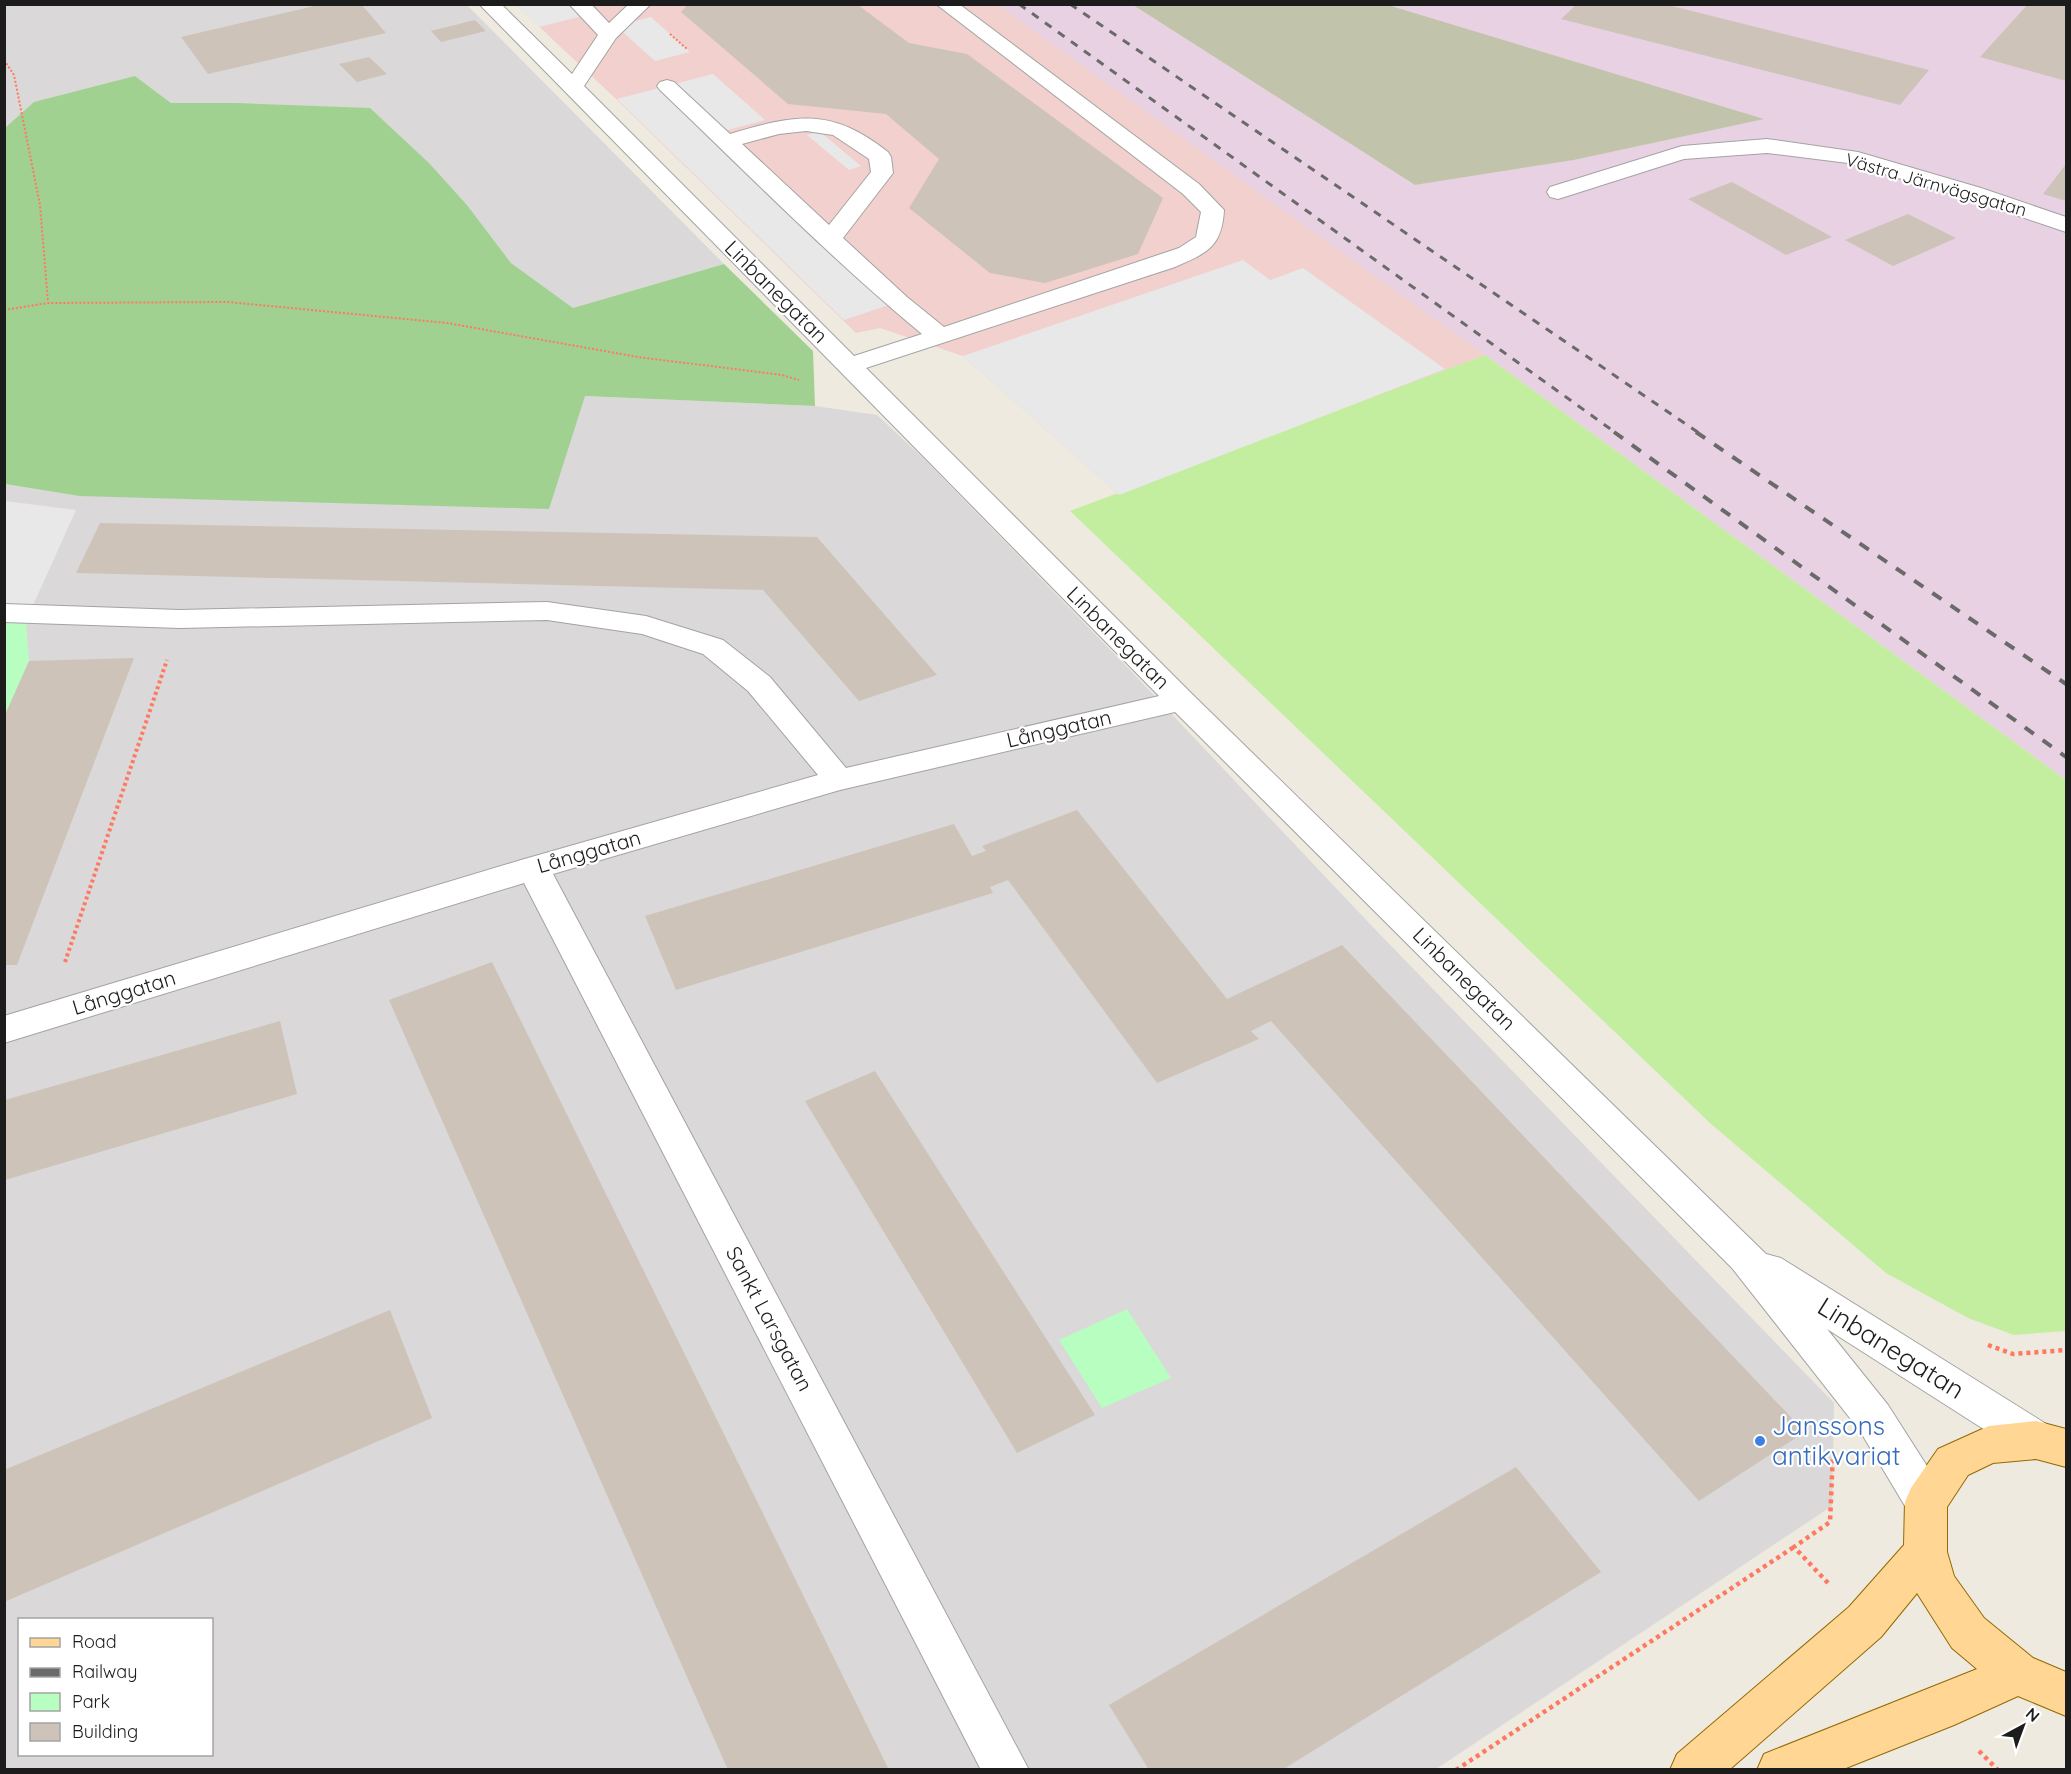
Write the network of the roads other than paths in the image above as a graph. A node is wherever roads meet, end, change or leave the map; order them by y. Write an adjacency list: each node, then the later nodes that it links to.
1 (489, 4): 7 (street, Linbanegatan)
2 (579, 4): 5 (street)
3 (641, 4): 5 (street)
4 (946, 4): 12 (street)
5 (609, 34): 7 (street)
6 (667, 86): 8 (street)
7 (573, 87): 13 (street, Linbanegatan)
8 (725, 142): 11 (street); 11 (street)
9 (1558, 192): 10 (street, Västra Järnvägsgatan)
10 (2067, 225)
11 (830, 239): 12 (street)
12 (941, 337): 13 (street)
13 (848, 366): 15 (street, Linbanegatan)
14 (4, 613): 16 (street)
15 (1181, 701): 16 (street, Långgatan); 19 (street, Linbanegatan)
16 (839, 780): 17 (street, Långgatan)
17 (533, 868): 18 (street, Långgatan); 25 (street, Sankt Larsgatan)
18 (4, 1030)
19 (1746, 1257): 20 (street, Linbanegatan); 21 (street, Linbanegatan)
20 (2051, 1444): 21 (main road)
21 (1926, 1502): 22 (main road)
22 (1924, 1552): 23 (main road); 26 (main road)
23 (2017, 1674): 24 (main road); 27 (main road)
24 (2067, 1694)
25 (1006, 1770)
26 (1693, 1770)
27 (1780, 1770)

